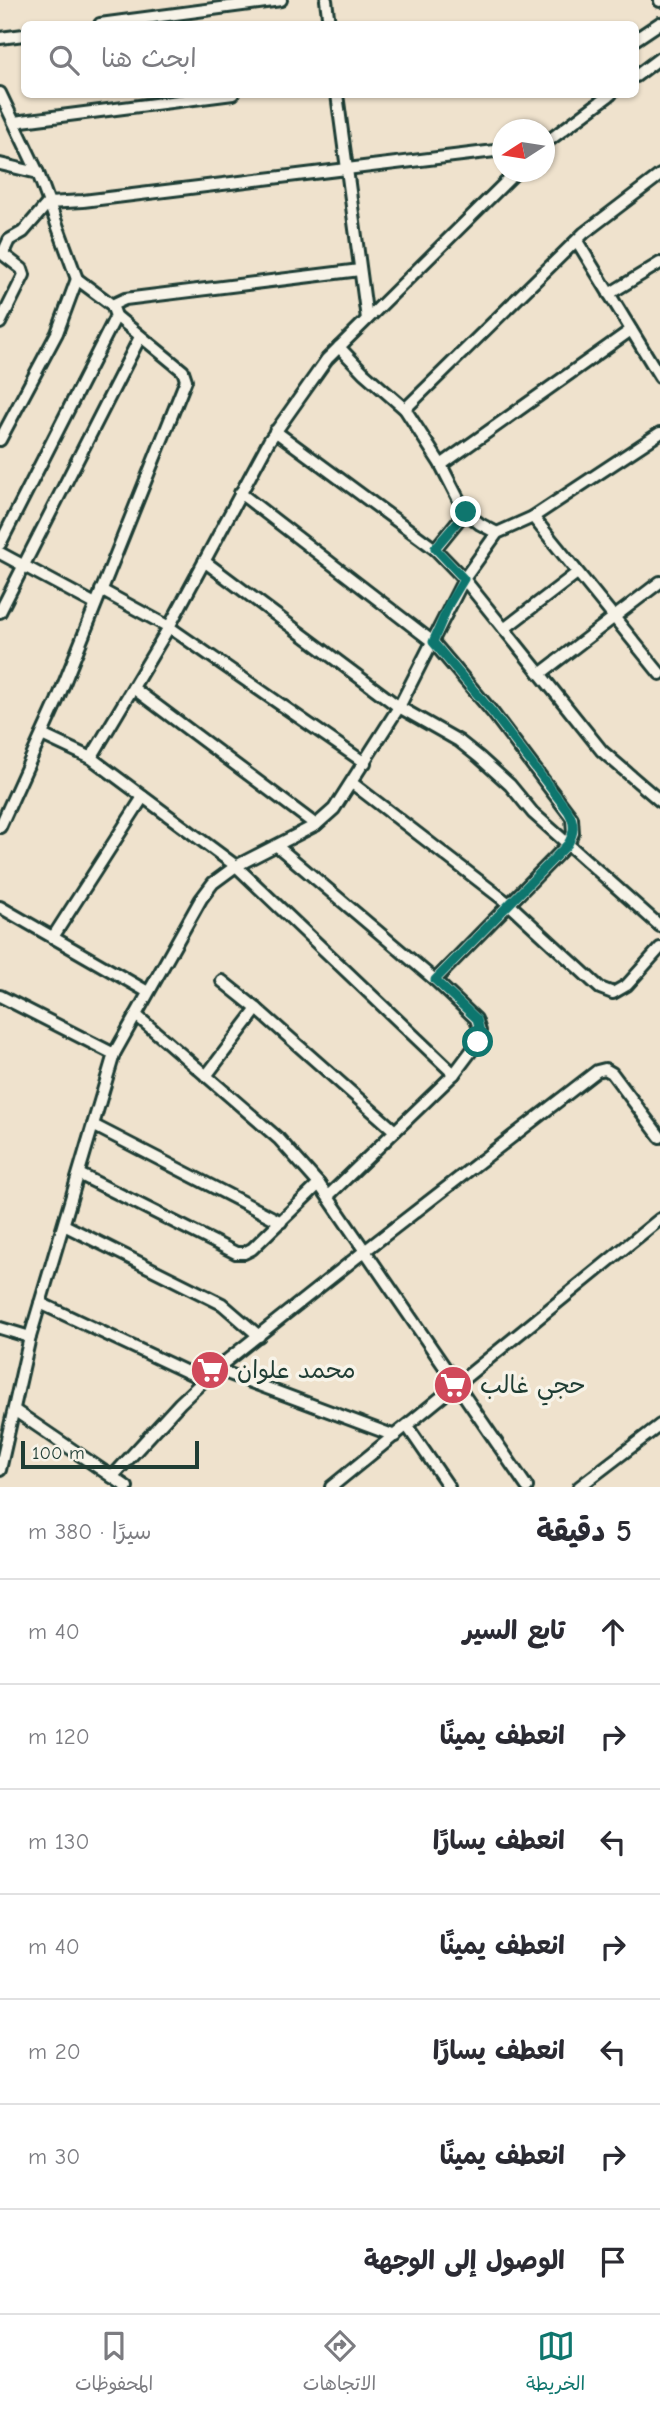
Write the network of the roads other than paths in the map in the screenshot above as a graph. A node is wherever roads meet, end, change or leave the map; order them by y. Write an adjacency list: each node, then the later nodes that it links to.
1 (281, 0): 3 (street)
2 (326, 0): 4 (street)
3 (123, 21)
4 (329, 21)
5 (660, 23): 7 (street)
6 (21, 35): 8 (street)
7 (639, 36)
8 (0, 38)
9 (660, 58): 10 (street)
10 (639, 73)
11 (0, 93): 15 (street)
12 (202, 98): 15 (street)
13 (338, 98): 19 (street)
14 (606, 98): 16 (street)
15 (14, 122): 20 (street)
16 (555, 136)
17 (492, 151): 19 (street)
18 (0, 164): 20 (street)
19 (347, 169): 23 (street); 27 (street)
20 (38, 173): 23 (street)
21 (660, 175): 24 (street)
22 (506, 182): 31 (street)
23 (48, 203): 25 (street); 28 (street)
24 (577, 240): 29 (street); 37 (street)
25 (1, 253): 32 (street)
26 (660, 263): 29 (street)
27 (360, 270): 30 (street); 31 (street)
28 (77, 279): 30 (street); 40 (street)
29 (609, 293): 33 (street)
30 (114, 310): 34 (street); 46 (street)
31 (367, 319): 35 (street)
32 (0, 323)
33 (631, 330): 36 (street); 41 (street)
34 (141, 337): 50 (street); 54 (street)
35 (340, 347): 37 (street); 38 (street)
36 (660, 377)
37 (405, 409): 41 (street)
38 (275, 430): 42 (street); 47 (street)
39 (660, 433): 44 (street)
40 (0, 440)
41 (441, 465): 43 (street)
42 (240, 493): 49 (street); 60 (street)
43 (466, 512): 45 (street); 47 (street)
44 (533, 517): 45 (street); 51 (street)
45 (497, 533): 52 (street)
46 (0, 544)
47 (435, 548): 52 (street)
48 (0, 553): 50 (street)
49 (204, 561): 58 (street); 64 (street)
50 (23, 566): 55 (street); 56 (street)
51 (577, 573): 57 (street); 59 (street)
52 (464, 579): 59 (street); 60 (street)
53 (660, 582): 57 (street)
54 (101, 590): 55 (street); 58 (street)
55 (95, 604): 65 (street)
56 (0, 612)
57 (612, 617): 61 (street); 62 (street)
58 (169, 627): 63 (street); 67 (street)
59 (504, 629): 61 (street)
60 (433, 642): 64 (street); 73 (street)
61 (540, 674): 70 (street)
62 (660, 674)
63 (133, 688): 66 (street); 71 (street)
64 (399, 707): 67 (street); 73 (street)
65 (42, 735): 66 (street); 72 (street)
66 (92, 758): 69 (street)
67 (365, 763): 68 (street)
68 (352, 783): 71 (street); 76 (street)
69 (143, 797): 75 (street); 79 (street)
70 (660, 801)
71 (316, 825): 74 (street)
72 (0, 827)
73 (568, 844): 76 (street); 78 (street)
74 (276, 846): 75 (street); 81 (street)
75 (236, 866): 83 (street); 88 (street)
76 (509, 905): 80 (street); 81 (street)
77 (0, 907): 79 (street)
78 (660, 926)
79 (53, 937): 83 (street)
80 (660, 948)
81 (435, 980): 88 (street)
82 (222, 982): 85 (street)
83 (148, 992): 86 (street)
84 (0, 996): 87 (street)
85 (257, 1009): 89 (street); 91 (street)
86 (136, 1015): 87 (street); 89 (street)
87 (114, 1054): 90 (street)
88 (454, 1074): 91 (street)
89 (206, 1076): 94 (street)
90 (93, 1125): 93 (street); 97 (street)
91 (395, 1131): 95 (street)
92 (660, 1137): 99 (street)
93 (79, 1174): 97 (street); 98 (street)
94 (320, 1184): 95 (street); 97 (street)
95 (328, 1196): 99 (street)
96 (660, 1219): 106 (street)
97 (281, 1222)
98 (64, 1225): 100 (street); 102 (street)
99 (366, 1250): 102 (street); 106 (street)
100 (40, 1303): 103 (street); 105 (street)
101 (0, 1328): 103 (street)
102 (258, 1336): 104 (street)
103 (30, 1337): 107 (street)
104 (216, 1369): 105 (street); 110 (street)
105 (204, 1380): 112 (street)
106 (458, 1384): 109 (street); 116 (street)
107 (14, 1410): 111 (street); 112 (street)
108 (660, 1425): 117 (street)
109 (407, 1426): 110 (street); 115 (street)
110 (395, 1436): 114 (street)
111 (0, 1470)
112 (112, 1477): 113 (street)
113 (127, 1487)
114 (331, 1487)
115 (449, 1487)
116 (527, 1487)
117 (579, 1487)

